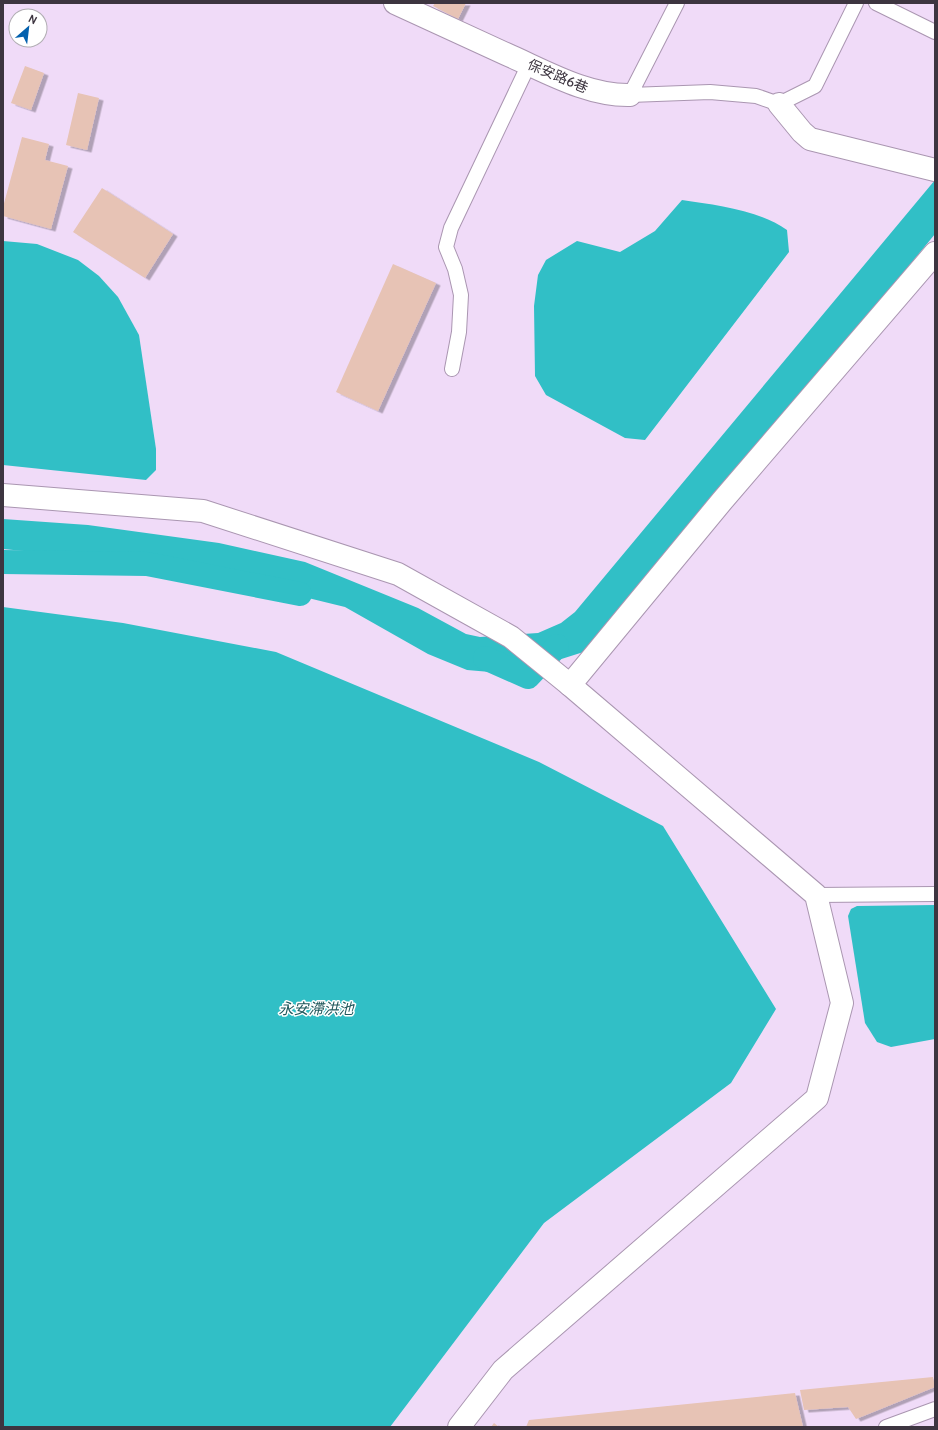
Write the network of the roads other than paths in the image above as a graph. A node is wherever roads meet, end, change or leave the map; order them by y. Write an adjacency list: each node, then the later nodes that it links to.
1 (395, 3): 6 (street, 保安路6巷)
2 (677, 3): 7 (lane)
3 (856, 3): 8 (lane)
4 (876, 3): 5 (lane)
5 (935, 32)
6 (529, 64): 7 (street, 保安路6巷); 11 (lane)
7 (630, 94): 8 (lane)
8 (779, 104): 9 (street)
9 (930, 169)
10 (935, 253): 13 (street)
11 (452, 369)
12 (3, 495): 13 (street)
13 (570, 685): 15 (street)
14 (935, 894): 15 (lane)
15 (816, 895): 17 (street)
16 (935, 1409): 18 (lane)
17 (459, 1427)
18 (886, 1427)

